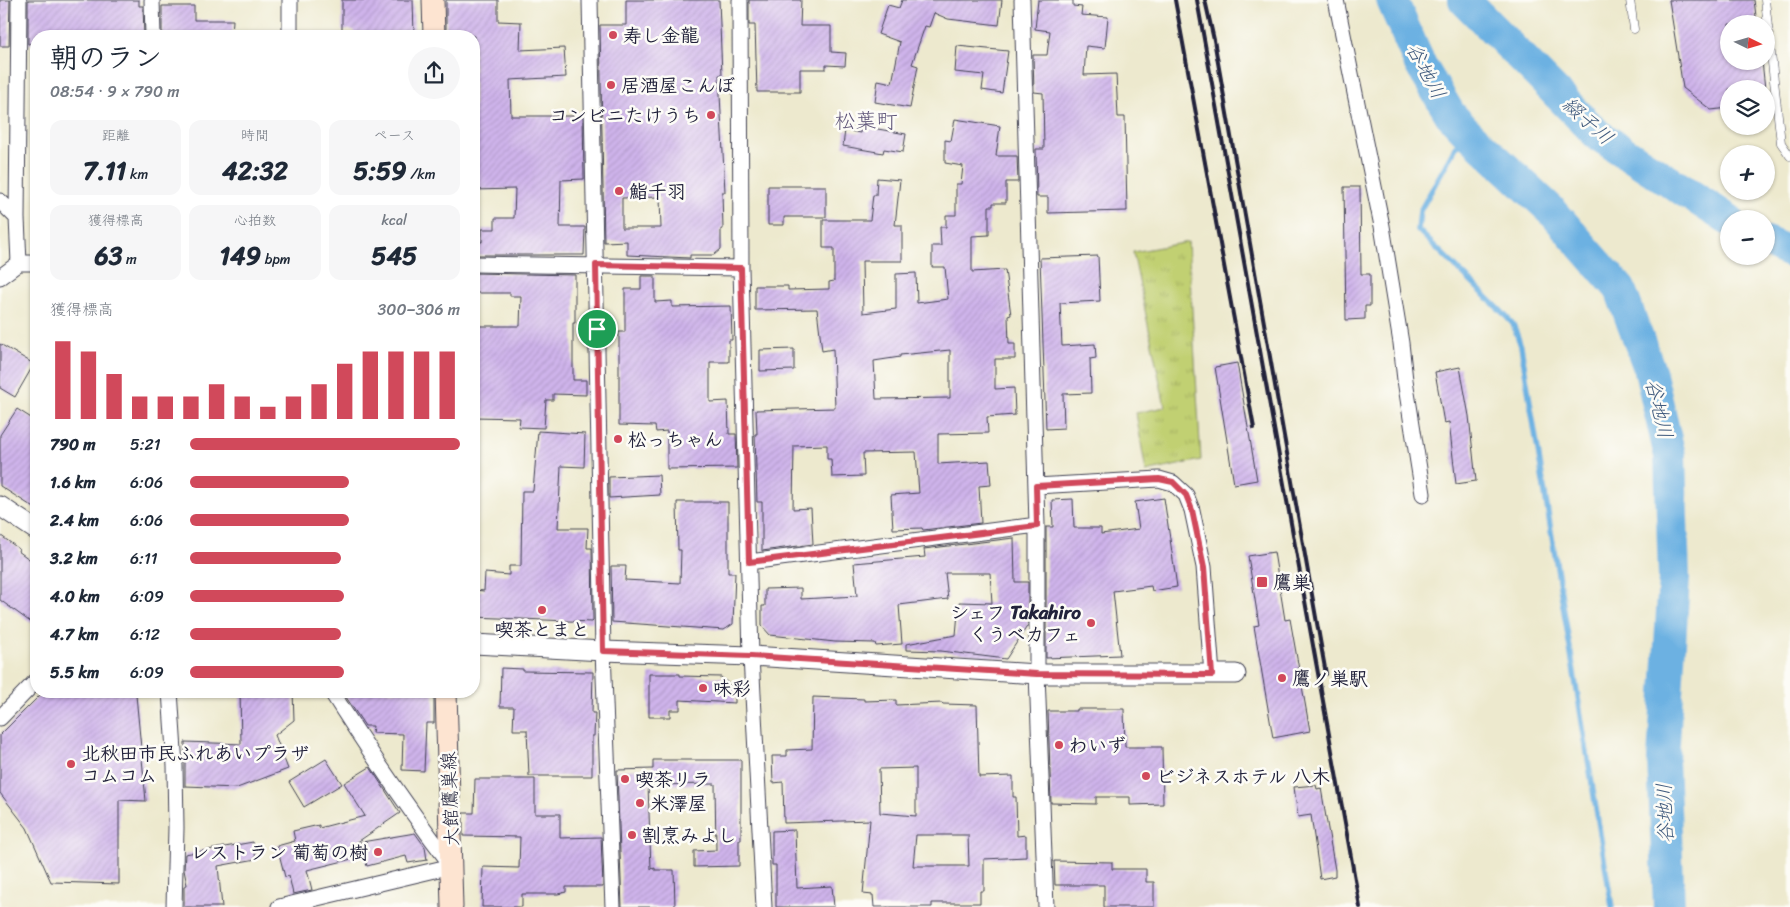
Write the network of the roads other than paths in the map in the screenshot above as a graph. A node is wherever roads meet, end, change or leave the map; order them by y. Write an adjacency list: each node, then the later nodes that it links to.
1 (18, 0): 17 (street)
2 (152, 0): 12 (street)
3 (290, 0): 13 (street)
4 (433, 0): 14 (main road)
5 (590, 0): 21 (street)
6 (740, 0): 22 (street)
7 (1022, 0): 24 (street)
8 (1336, 0): 25 (street)
9 (1630, 0): 11 (lane)
10 (1765, 0): 15 (lane)
11 (1634, 29)
12 (153, 30)
13 (290, 30)
14 (434, 30)
15 (1790, 156)
16 (0, 201): 17 (street)
17 (17, 218): 18 (street)
18 (19, 263): 19 (street); 23 (street)
19 (30, 263)
20 (480, 264): 21 (street)
21 (596, 265): 22 (street); 31 (street)
22 (741, 268): 29 (street)
23 (0, 276)
24 (1036, 486): 28 (street); 35 (street)
25 (1423, 494)
26 (0, 506): 27 (street)
27 (30, 526)
28 (1037, 526): 29 (street); 33 (street)
29 (749, 562): 32 (street)
30 (480, 644): 31 (street)
31 (603, 651): 32 (street); 45 (street)
32 (751, 656): 33 (street); 46 (street)
33 (1037, 674): 35 (street); 47 (street)
34 (1236, 674): 35 (street)
35 (1212, 675)
36 (30, 687): 40 (street)
37 (170, 698): 42 (street)
38 (335, 698): 41 (street)
39 (446, 698): 41 (main road, 大館鷹巣線)
40 (0, 718)
41 (452, 866): 43 (street); 44 (main road, 大館鷹巣線)
42 (174, 907)
43 (279, 907)
44 (452, 907)
45 (613, 907)
46 (764, 907)
47 (1046, 907)

